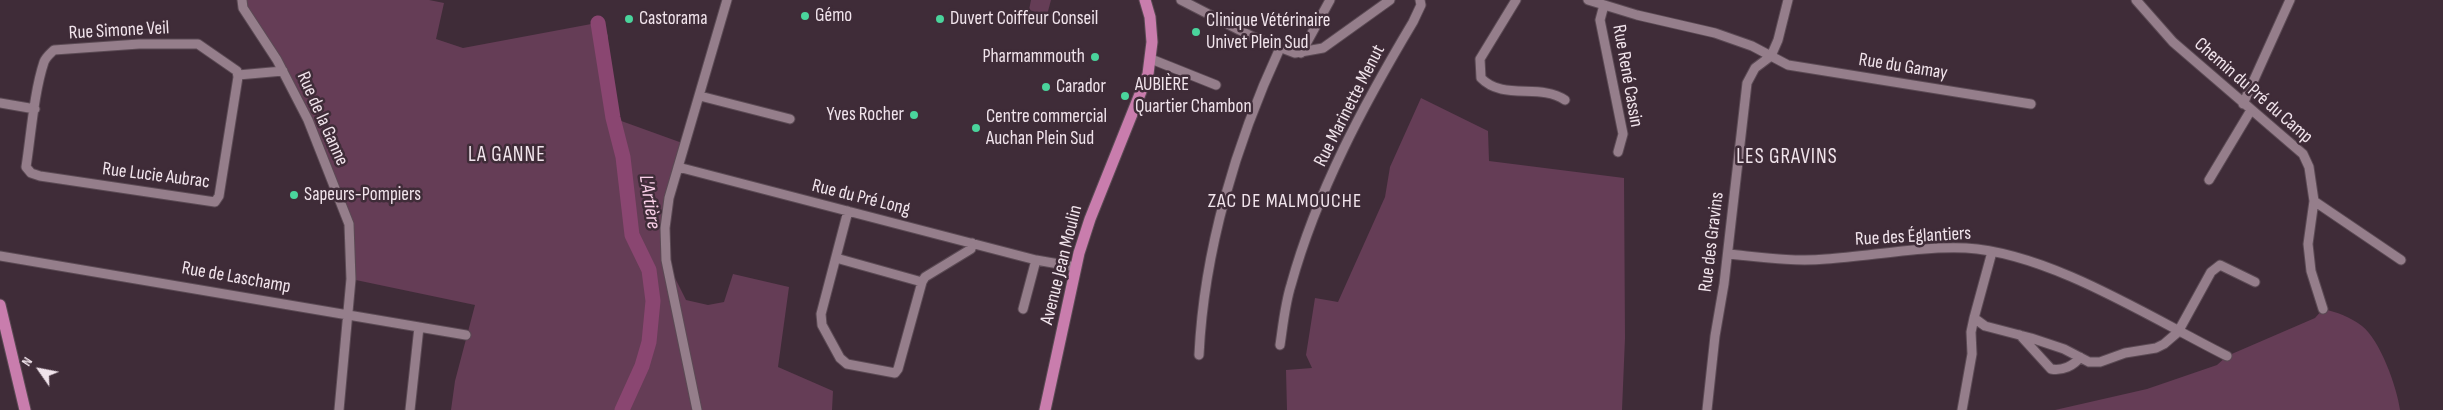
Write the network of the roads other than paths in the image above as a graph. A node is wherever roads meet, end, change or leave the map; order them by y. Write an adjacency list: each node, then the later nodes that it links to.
1 (242, 0): 20 (street, Rue de la Ganne)
2 (727, 0): 23 (street)
3 (1145, 0): 15 (main road, Avenue Jean Moulin)
4 (1152, 0): 15 (main road, Avenue Jean Moulin)
5 (1181, 0): 16 (street)
6 (1330, 0): 17 (street)
7 (1390, 0): 17 (street)
8 (1420, 0): 56 (street, Rue Marinette Menut)
9 (1516, 0): 24 (street)
10 (1588, 0): 14 (street, Rue René Cassin)
11 (1788, 0): 18 (street, Rue des Gravins)
12 (2136, 0): 27 (street, Chemin du Pré du Camp)
13 (2290, 0): 27 (street)
14 (1604, 5): 18 (street, Rue René Cassin); 31 (street, Rue René Cassin)
15 (1150, 16): 19 (main road, Avenue Jean Moulin)
16 (1280, 48): 17 (street); 57 (street)
17 (1301, 53)
18 (1771, 56): 26 (street, Rue du Gamay); 38 (street, Rue des Gravins)
19 (1150, 59): 22 (street); 43 (main road, Avenue Jean Moulin)
20 (283, 71): 21 (street); 49 (street, Rue de la Ganne)
21 (238, 75): 28 (street, Rue Simone Veil); 28 (street, Rue Lucie Aubrac)
22 (1216, 85)
23 (700, 96): 30 (street); 32 (street)
24 (1565, 100)
25 (0, 103): 28 (street)
26 (2031, 104)
27 (2243, 104): 29 (street, Chemin du Pré du Camp)
28 (35, 109)
29 (2252, 110): 33 (street); 34 (street, Chemin du Pré du Camp)
30 (790, 119)
31 (1618, 152)
32 (678, 167): 35 (street, Rue du Pré Long); 63 (street)
33 (2209, 180)
34 (2314, 201): 42 (street); 48 (street, Chemin du Pré du Camp)
35 (848, 211): 36 (street, Rue du Pré Long); 40 (street)
36 (972, 243): 41 (street, Rue du Pré Long); 44 (street)
37 (1992, 252): 38 (street, Rue des Églantiers); 50 (street); 53 (street, Rue des Églantiers)
38 (1728, 254): 65 (street, Rue des Gravins)
39 (0, 256): 49 (street, Rue de Laschamp)
40 (836, 258): 44 (street); 44 (street)
41 (1036, 260): 43 (street, Rue du Pré Long); 47 (street)
42 (2401, 260)
43 (1076, 267): 64 (main road, Avenue Jean Moulin)
44 (922, 282)
45 (2255, 282): 53 (street)
46 (0, 305): 51 (main road)
47 (1023, 309)
48 (2323, 309)
49 (348, 314): 52 (street, Rue de Laschamp); 61 (street, Rue de la Ganne)
50 (1974, 318): 55 (street); 66 (street)
51 (2, 319): 60 (main road)
52 (419, 327): 54 (street, Rue de Laschamp); 62 (street)
53 (2178, 332): 58 (street, Rue des Églantiers); 59 (street)
54 (466, 335)
55 (2020, 335): 59 (street); 59 (street)
56 (1280, 345)
57 (1199, 355)
58 (2227, 356)
59 (2080, 357)
60 (25, 410)
61 (338, 410)
62 (410, 410)
63 (697, 410)
64 (1045, 410)
65 (1707, 410)
66 (1962, 410)

